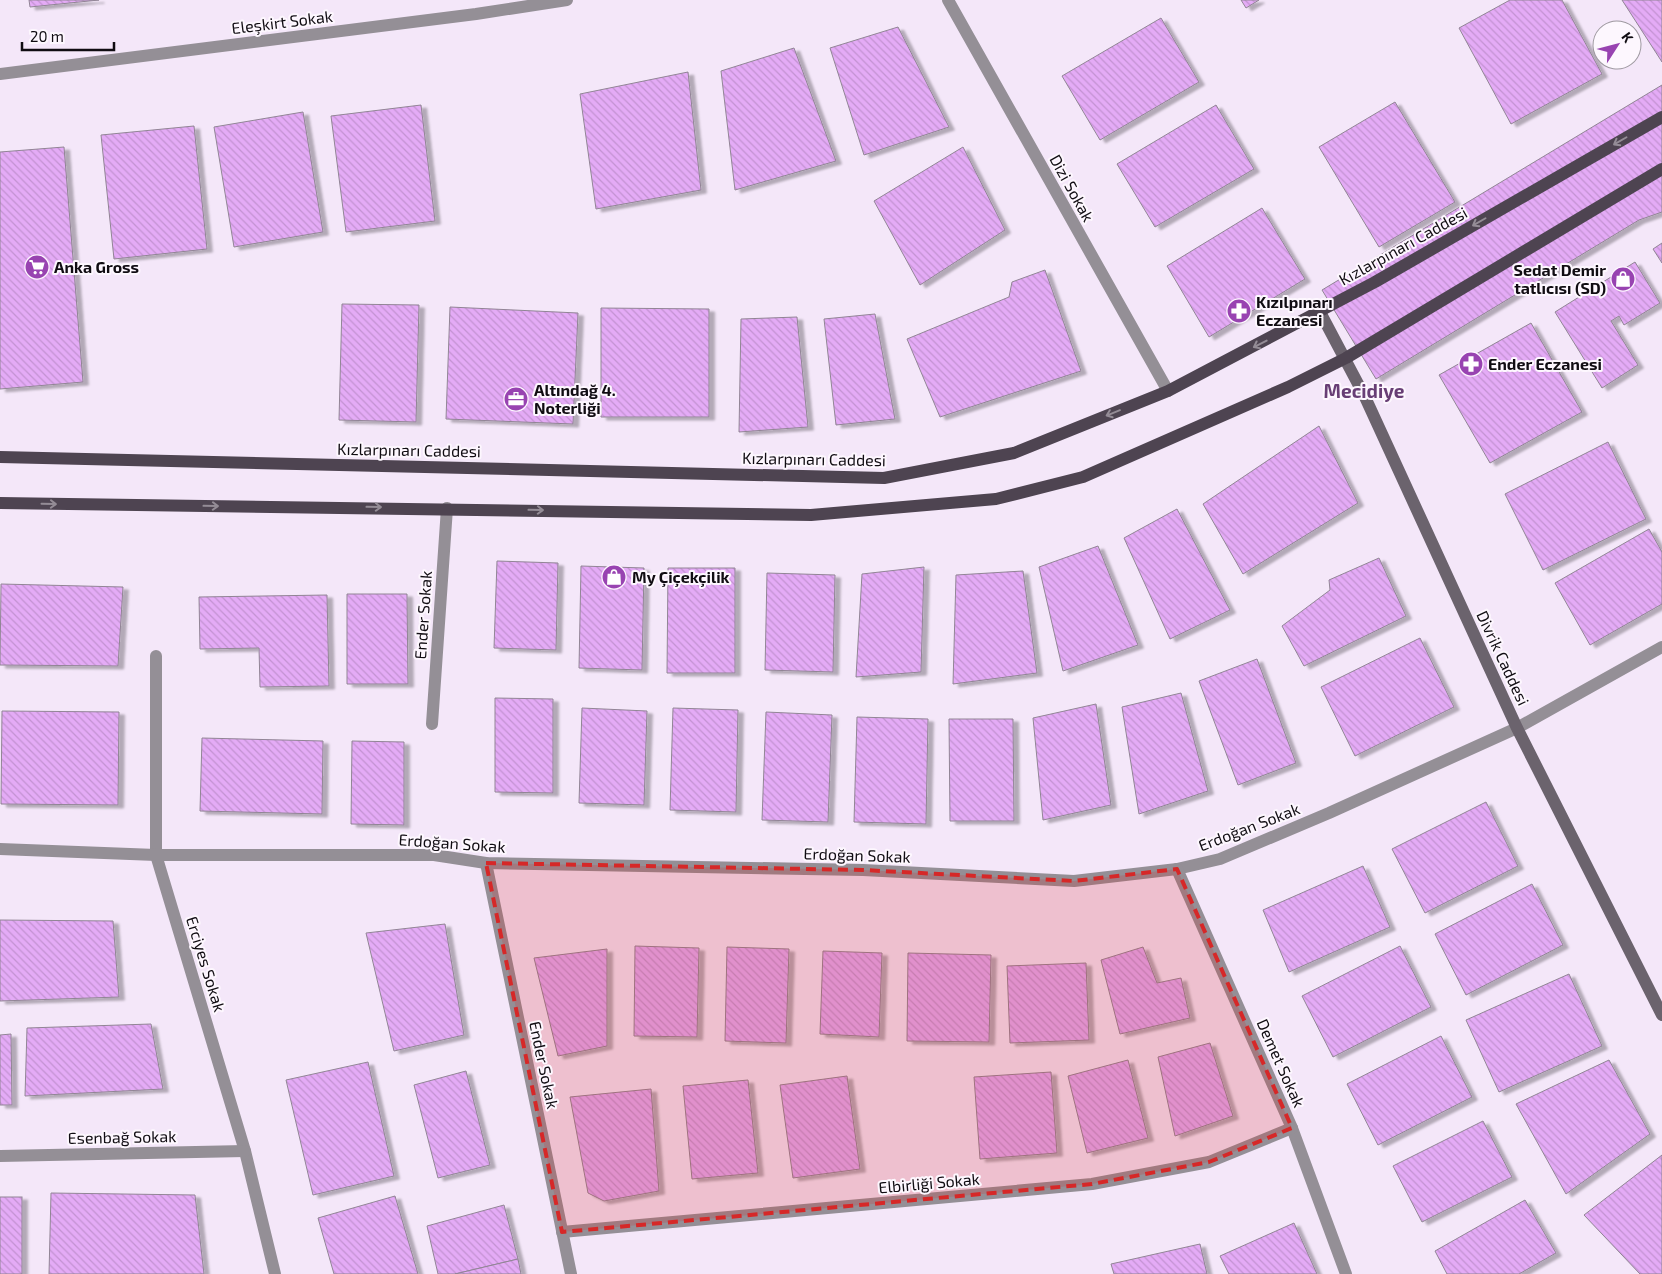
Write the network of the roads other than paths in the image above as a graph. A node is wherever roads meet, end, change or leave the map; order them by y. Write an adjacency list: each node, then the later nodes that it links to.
1 (567, 0): 3 (street, Eleşkirt Sokak)
2 (948, 0): 8 (street, Dizi Sokak)
3 (0, 74)
4 (1662, 117): 6 (main road, Kızlarpınarı Caddesi, one-way to 6)
5 (1662, 169): 7 (main road)
6 (1320, 312): 7 (street, Divrik Caddesi); 8 (main road, Kızlarpınarı Caddesi, one-way to 8)
7 (1346, 358): 11 (main road, one-way to 7); 15 (street, Divrik Caddesi)
8 (1168, 391): 9 (main road, Kızlarpınarı Caddesi, one-way to 9)
9 (0, 457)
10 (0, 503): 11 (main road, one-way to 11)
11 (447, 508): 14 (street, Ender Sokak)
12 (1662, 647): 15 (street, Erdoğan Sokak)
13 (156, 656): 17 (street, Erciyes Sokak)
14 (432, 724)
15 (1517, 728): 19 (street, Erdoğan Sokak); 20 (street, Divrik Caddesi)
16 (0, 849): 17 (street, Erdoğan Sokak)
17 (156, 855): 18 (street, Erdoğan Sokak); 22 (street, Erciyes Sokak)
18 (486, 863): 19 (street, Erdoğan Sokak); 24 (street, Ender Sokak)
19 (1177, 869): 21 (street, Demet Sokak)
20 (1662, 1015)
21 (1292, 1128): 24 (street, Elbirliği Sokak); 27 (street, Demet Sokak)
22 (245, 1151): 23 (street, Esenbağ Sokak); 25 (street, Erciyes Sokak)
23 (0, 1156)
24 (562, 1232): 26 (street, Ender Sokak)
25 (274, 1274)
26 (571, 1274)
27 (1346, 1274)

